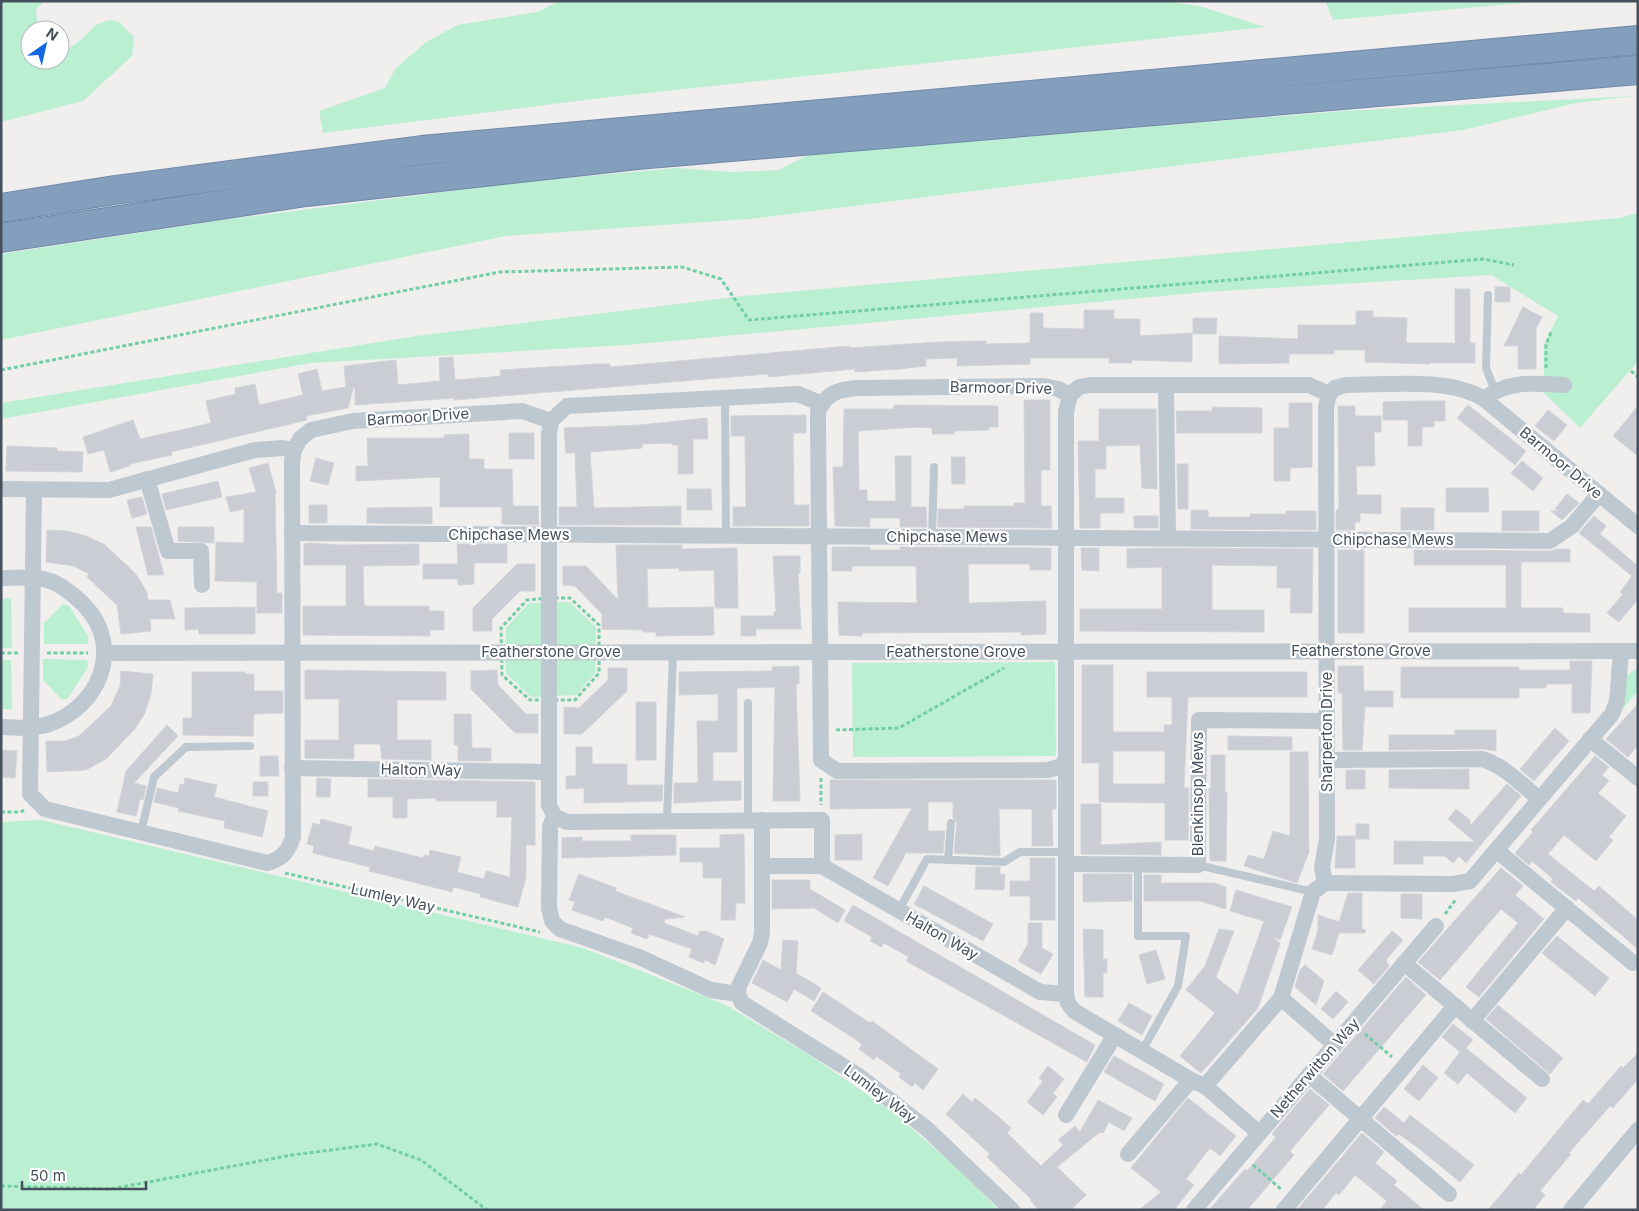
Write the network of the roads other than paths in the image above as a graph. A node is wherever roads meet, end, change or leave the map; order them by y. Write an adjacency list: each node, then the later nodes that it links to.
1 (1638, 40): 3 (highway)
2 (1638, 70): 4 (highway)
3 (1, 208)
4 (1, 238)
5 (1488, 295): 10 (lane)
6 (1564, 385): 10 (street)
7 (1166, 386): 8 (street, Barmoor Drive); 9 (street, Barmoor Drive); 27 (street)
8 (1329, 394): 10 (street, Barmoor Drive); 28 (street, Sharperton Drive)
9 (1070, 395): 12 (street, Barmoor Drive); 26 (street)
10 (1490, 395): 19 (street, Barmoor Drive)
11 (725, 397): 12 (street); 13 (street); 23 (lane)
12 (822, 404): 24 (street)
13 (551, 421): 14 (street, Barmoor Drive); 22 (street)
14 (294, 450): 16 (street); 21 (street)
15 (934, 467): 25 (lane)
16 (147, 479): 18 (street); 31 (street)
17 (1, 489): 18 (street)
18 (34, 490): 30 (street)
19 (1599, 494): 20 (street, Barmoor Drive); 28 (street, Chipchase Mews)
20 (1638, 526)
21 (292, 533): 22 (street, Chipchase Mews); 34 (street)
22 (549, 535): 23 (street, Chipchase Mews); 35 (street)
23 (726, 536): 24 (street, Chipchase Mews)
24 (819, 536): 25 (street, Chipchase Mews); 37 (street)
25 (932, 537): 26 (street, Chipchase Mews)
26 (1066, 538): 27 (street, Chipchase Mews); 38 (street)
27 (1168, 538): 28 (street, Chipchase Mews)
28 (1326, 539): 32 (street, Sharperton Drive)
29 (1, 578): 30 (street)
30 (32, 578): 40 (street); 44 (street)
31 (202, 585)
32 (1327, 651): 38 (street, Featherstone Grove); 39 (street, Featherstone Grove); 42 (street, Sharperton Drive)
33 (1638, 651): 39 (street)
34 (292, 652): 35 (street, Featherstone Grove); 40 (street, Featherstone Grove); 49 (street)
35 (549, 652): 36 (street, Featherstone Grove); 50 (street)
36 (673, 652): 37 (street, Featherstone Grove); 55 (lane)
37 (820, 652): 38 (street, Featherstone Grove); 47 (street)
38 (1066, 652): 47 (street)
39 (1621, 652): 45 (street)
40 (106, 653): 44 (street)
41 (748, 703): 54 (lane)
42 (1327, 720): 48 (street, Sharperton Drive); 62 (street, Blenkinsop Mews)
43 (1, 727): 44 (street)
44 (31, 729): 57 (street)
45 (1590, 739): 51 (street); 52 (street)
46 (250, 746): 57 (lane)
47 (1066, 758): 59 (street)
48 (1327, 760): 52 (street); 65 (street, Sharperton Drive)
49 (292, 768): 50 (street, Halton Way); 57 (street)
50 (549, 772): 53 (street)
51 (1638, 778)
52 (1540, 799): 58 (street)
53 (554, 816): 55 (street); 71 (street)
54 (755, 820): 55 (street); 63 (street); 64 (street)
55 (667, 821)
56 (951, 823): 60 (lane)
57 (141, 832)
58 (1496, 850): 65 (street); 66 (street)
59 (1066, 858): 60 (lane); 61 (street, Blenkinsop Mews); 72 (street)
60 (948, 860): 67 (lane)
61 (1138, 864): 62 (street, Blenkinsop Mews); 78 (lane)
62 (1198, 865): 65 (lane)
63 (762, 866): 64 (street, Halton Way); 71 (street)
64 (822, 866): 67 (street, Halton Way)
65 (1319, 888): 73 (street, Sharperton Drive)
66 (1567, 908): 70 (street); 75 (street)
67 (899, 910): 72 (street, Halton Way)
68 (1436, 926): 69 (street, Netherwitton Way)
69 (1404, 963): 74 (street); 77 (street, Netherwitton Way)
70 (1633, 963)
71 (738, 994): 90 (street, Lumley Way)
72 (1066, 994): 76 (street)
73 (1281, 998): 77 (street); 81 (street)
74 (1455, 1006): 75 (street); 83 (street)
75 (1472, 1021): 80 (street)
76 (1115, 1035): 78 (street); 82 (street)
77 (1335, 1045): 79 (street, Netherwitton Way)
78 (1142, 1051): 81 (street)
79 (1309, 1076): 83 (street); 85 (street, Netherwitton Way)
80 (1542, 1079)
81 (1198, 1083): 85 (street); 86 (street)
82 (1066, 1115)
83 (1360, 1119): 87 (street); 88 (street)
84 (1638, 1130): 91 (street)
85 (1259, 1133): 89 (street, Netherwitton Way)
86 (1128, 1154)
87 (1449, 1194)
88 (1288, 1205)
89 (1197, 1209)
90 (1012, 1210)
91 (1570, 1210)

